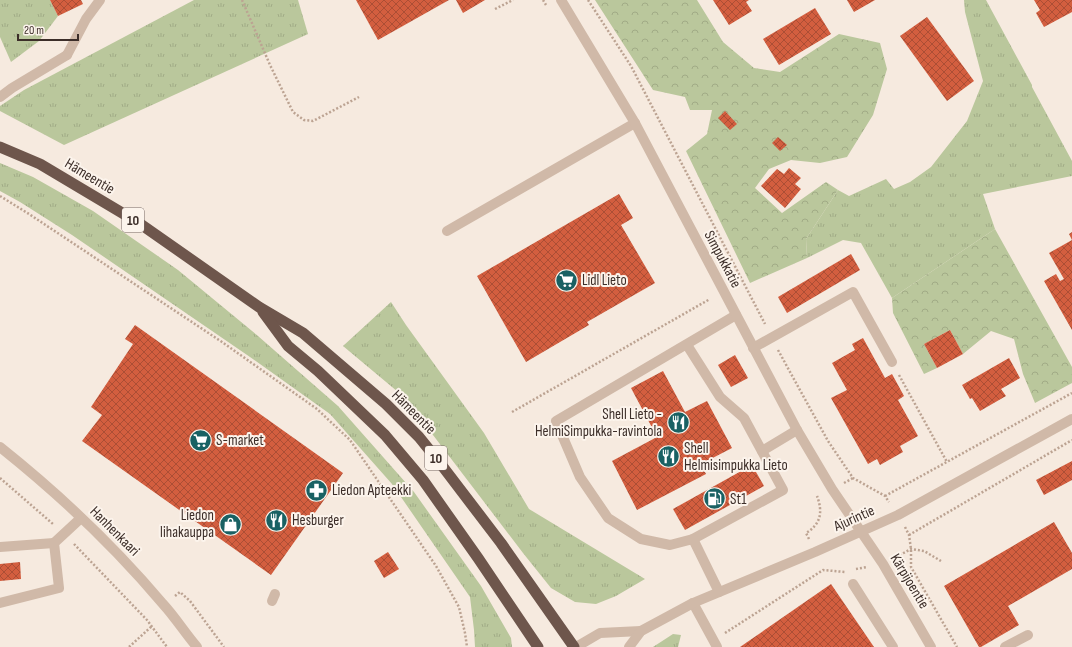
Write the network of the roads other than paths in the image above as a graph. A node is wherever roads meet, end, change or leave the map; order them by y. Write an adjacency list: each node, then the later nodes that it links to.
1 (100, 0): 3 (street)
2 (561, 0): 4 (street, Simpukkatie)
3 (0, 97)
4 (635, 123): 6 (street); 8 (street, Simpukkatie)
5 (0, 147): 7 (highway, Hämeentie / 10)
6 (447, 231)
7 (259, 307): 29 (highway, Hämeentie / 10); 30 (highway, Hämeentie / 10)
8 (736, 315): 9 (street); 10 (street, Simpukkatie)
9 (687, 345): 15 (street); 18 (street)
10 (753, 348): 11 (street); 13 (street, Simpukkatie)
11 (892, 362)
12 (1072, 419): 17 (street, Ajurintie)
13 (798, 430): 15 (street); 17 (street, Simpukkatie)
14 (0, 447): 16 (street, Hanhenkaari)
15 (762, 451): 18 (street)
16 (81, 518): 19 (street); 28 (street, Hanhenkaari)
17 (861, 531): 22 (street, Ajurintie); 33 (street, Kärpijoentie)
18 (693, 539): 22 (street)
19 (54, 543): 20 (street); 23 (street)
20 (0, 547)
21 (853, 584): 32 (street)
22 (719, 592): 24 (street, Ajurintie)
23 (0, 603)
24 (693, 603): 25 (street, Ajurintie); 27 (street)
25 (641, 631): 30 (street, Ajurintie); 31 (street, Ajurintie)
26 (1028, 635): 34 (street)
27 (716, 644)
28 (197, 647)
29 (538, 647)
30 (575, 647)
31 (629, 647)
32 (892, 647)
33 (931, 647)
34 (1005, 647)

